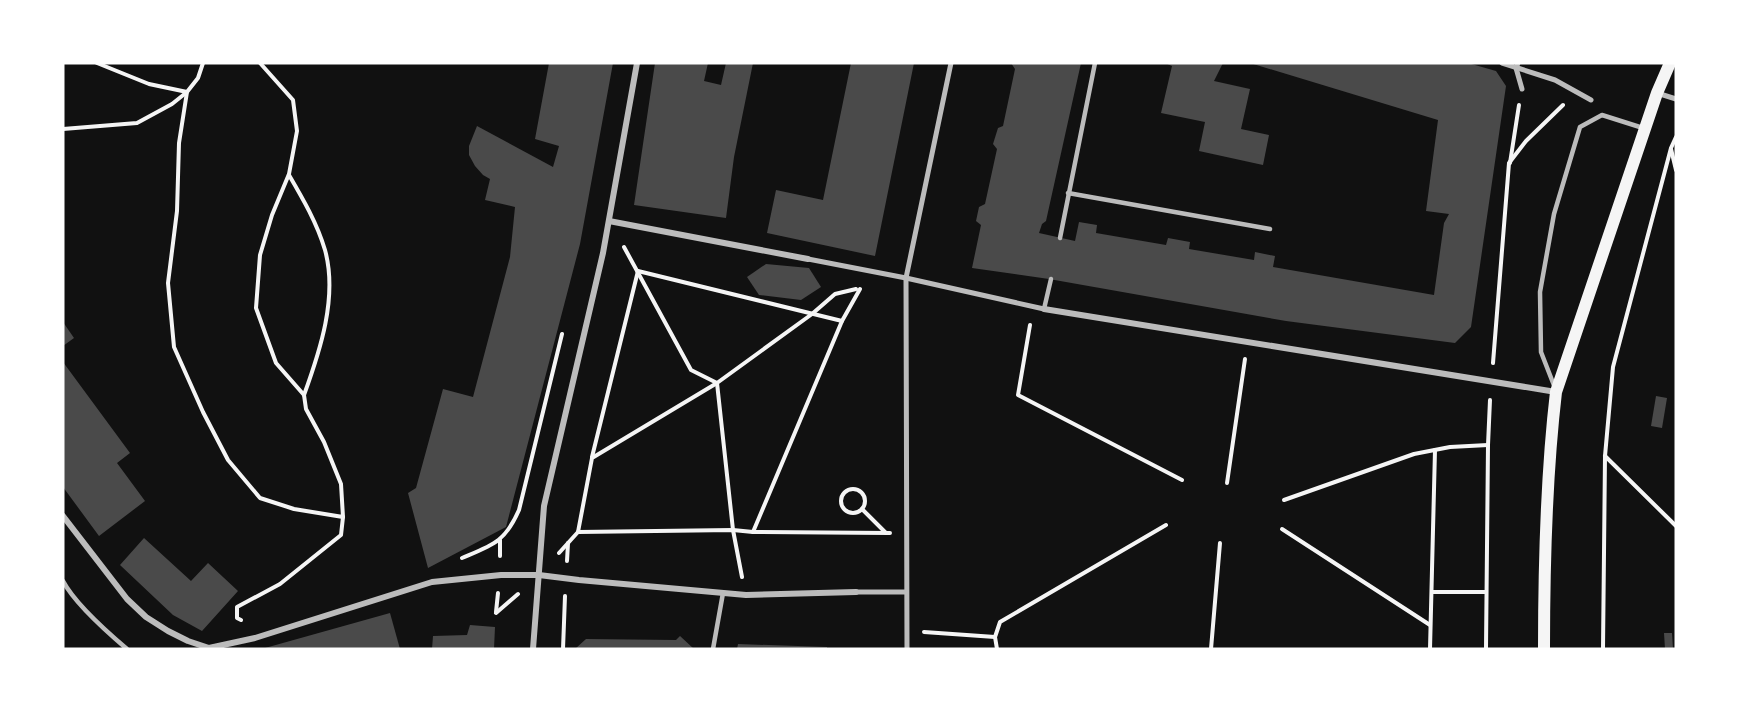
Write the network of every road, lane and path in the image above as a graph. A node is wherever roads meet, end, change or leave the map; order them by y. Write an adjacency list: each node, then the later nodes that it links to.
1 (97, 63): 11 (path)
2 (203, 63): 11 (path)
3 (260, 63): 21 (path)
4 (638, 63): 23 (street)
5 (951, 63): 28 (street)
6 (1095, 63): 22 (lane)
7 (1502, 63): 9 (street)
8 (1670, 63): 12 (main road)
9 (1517, 65): 10 (street); 14 (street)
10 (1521, 89): 19 (path)
11 (187, 92): 16 (path); 48 (path)
12 (1657, 93): 13 (street); 15 (main road)
13 (1676, 99)
14 (1591, 100)
15 (1646, 128): 38 (main road); 38 (lane)
16 (63, 129)
17 (1676, 137): 18 (path)
18 (1671, 148): 20 (path); 42 (path)
19 (1509, 163)
20 (1676, 170)
21 (289, 174): 39 (path); 39 (path)
22 (1068, 193): 24 (lane); 25 (lane)
23 (609, 220): 26 (street); 27 (path); 60 (street)
24 (1270, 229)
25 (1060, 238)
26 (808, 259): 28 (street)
27 (638, 271): 32 (path); 36 (path); 43 (path)
28 (906, 278): 30 (street); 57 (street)
29 (1051, 279): 31 (lane)
30 (1033, 307): 31 (street); 44 (path)
31 (1044, 309): 35 (street)
32 (812, 314): 33 (path); 33 (path); 36 (path)
33 (842, 321): 55 (path)
34 (563, 330): 59 (path)
35 (1247, 343): 37 (street); 45 (path)
36 (717, 383): 43 (path); 52 (path)
37 (1491, 383): 38 (street); 40 (path)
38 (1556, 392): 82 (main road)
39 (304, 395): 48 (path)
40 (1488, 445): 41 (path); 65 (path)
41 (1435, 450): 46 (path); 64 (path)
42 (1605, 456): 51 (path); 83 (path)
43 (592, 458): 54 (path)
44 (1182, 480)
45 (1227, 483)
46 (1284, 500)
47 (862, 509): 47 (path); 56 (path)
48 (343, 517): 69 (path)
49 (64, 521): 73 (street)
50 (1166, 525): 72 (path)
51 (1676, 526)
52 (733, 530): 54 (path); 55 (path); 67 (path)
53 (1282, 530): 70 (path)
54 (578, 532): 60 (path)
55 (753, 532): 56 (path)
56 (886, 533): 57 (path)
57 (906, 533): 63 (street)
58 (1220, 543): 79 (path)
59 (461, 559)
60 (539, 575): 66 (street); 68 (path); 73 (street); 75 (street)
61 (63, 580): 74 (lane)
62 (856, 592): 63 (street); 67 (street)
63 (906, 592): 71 (street)
64 (1432, 592): 65 (path); 70 (path)
65 (1486, 592): 81 (path)
66 (723, 593): 67 (street); 76 (lane)
67 (746, 595)
68 (496, 613)
69 (244, 622)
70 (1430, 625): 80 (path)
71 (908, 631): 72 (path); 77 (street)
72 (995, 637): 78 (path)
73 (209, 648)
74 (127, 649)
75 (533, 649)
76 (713, 649)
77 (907, 649)
78 (997, 649)
79 (1212, 649)
80 (1430, 649)
81 (1485, 649)
82 (1544, 649)
83 (1603, 649)

